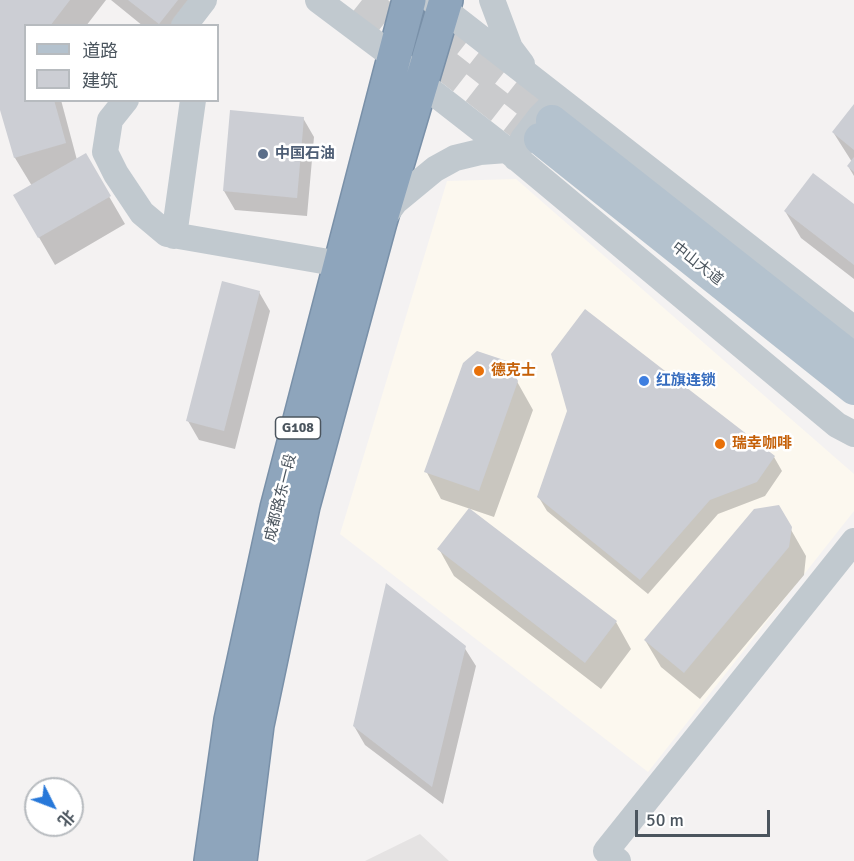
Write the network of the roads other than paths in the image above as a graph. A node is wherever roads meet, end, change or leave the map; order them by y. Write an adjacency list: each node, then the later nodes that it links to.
1 (205, 0): 6 (street); 7 (street)
2 (318, 0): 8 (street)
3 (409, 0): 8 (highway, 成都路东一段 / G108)
4 (492, 0): 9 (street)
5 (441, 3): 9 (street); 10 (highway, 成都路东一段 / G108)
6 (186, 24)
7 (203, 24)
8 (394, 57): 10 (street); 16 (highway, 成都路东一段 / G108)
9 (532, 78): 13 (street)
10 (421, 83): 13 (street); 14 (highway, 成都路东一段 / G108)
11 (124, 102): 15 (street)
12 (193, 102): 15 (street)
13 (535, 134): 14 (street); 17 (street); 18 (main road, 中山大道); 19 (main road, 中山大道); 20 (street)
14 (380, 222): 23 (highway, 成都路东一段 / G108)
15 (174, 236): 16 (street)
16 (340, 264): 22 (highway, 成都路东一段 / G108)
17 (854, 328)
18 (854, 359)
19 (854, 389)
20 (854, 434)
21 (854, 541): 24 (street)
22 (211, 861)
23 (240, 861)
24 (618, 861)

